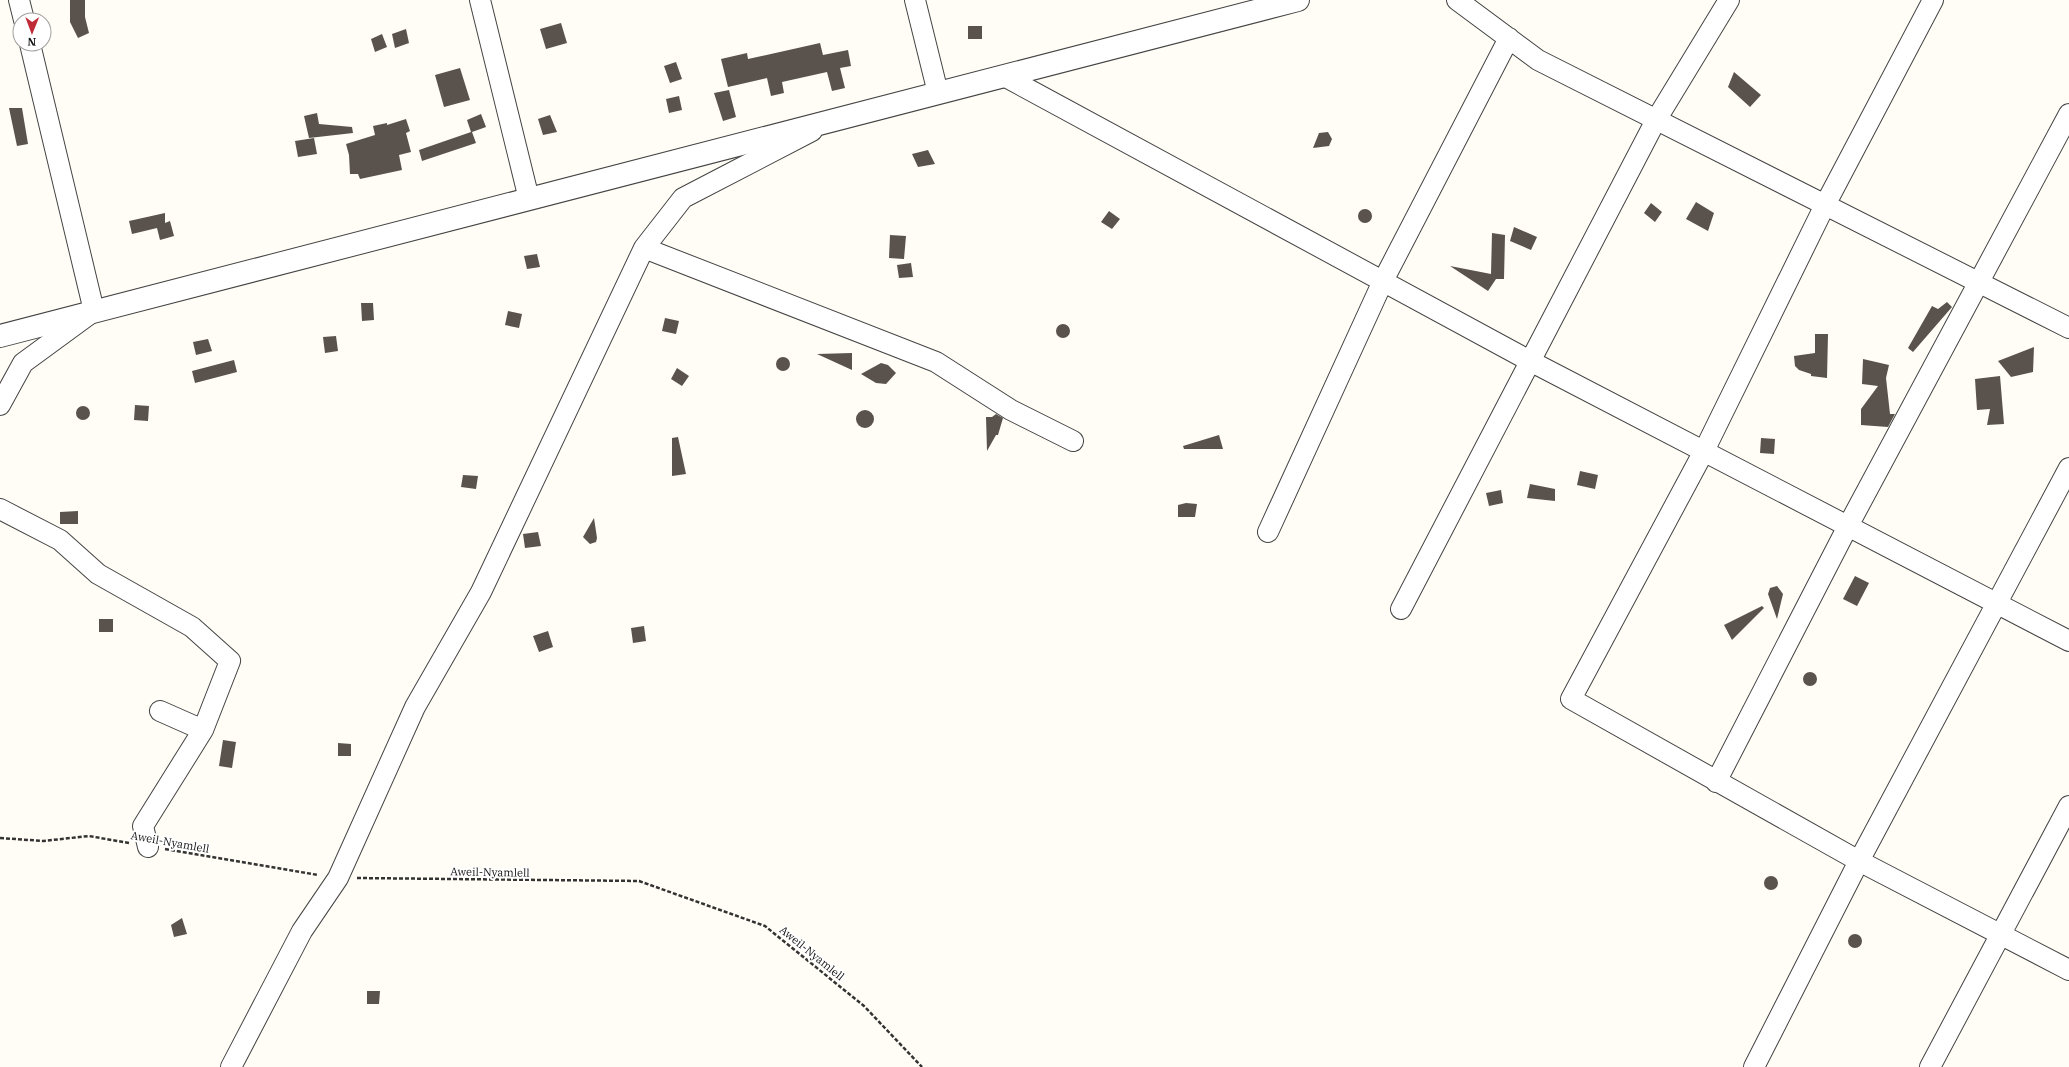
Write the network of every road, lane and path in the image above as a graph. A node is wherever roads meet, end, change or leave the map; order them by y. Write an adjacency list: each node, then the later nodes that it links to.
1 (19, 0): 8 (street)
2 (480, 0): 16 (street)
3 (915, 0): 12 (street)
4 (1298, 0): 11 (street)
5 (1458, 0): 9 (street)
6 (1729, 0): 14 (street)
7 (1933, 0): 17 (street)
8 (22, 12)
9 (1509, 38): 14 (street); 19 (street)
10 (32, 52): 21 (street)
11 (1004, 76): 12 (street); 19 (street)
12 (938, 93): 15 (street)
13 (2069, 114): 20 (street)
14 (1656, 120): 17 (street); 24 (street)
15 (830, 121): 16 (street); 18 (street)
16 (529, 199): 21 (street)
17 (1825, 205): 20 (street); 27 (street)
18 (644, 248): 26 (street); 42 (street)
19 (1383, 281): 24 (street); 31 (street)
20 (1979, 283): 22 (street); 30 (street)
21 (94, 311): 23 (street); 25 (street)
22 (2069, 328)
23 (0, 336)
24 (1530, 361): 27 (street); 33 (street)
25 (0, 405)
26 (1073, 441)
27 (1704, 451): 30 (street); 37 (street)
28 (2069, 468): 32 (street)
29 (0, 509): 36 (street)
30 (1848, 526): 32 (street); 37 (street)
31 (1268, 532)
32 (1996, 604): 34 (street); 41 (street)
33 (1401, 609)
34 (2069, 641)
35 (160, 711): 36 (street)
36 (203, 730): 40 (street)
37 (1716, 782): 41 (street)
38 (2069, 806): 43 (street)
39 (0, 838): 40 (path, Aweil-Nyamlell)
40 (148, 846): 42 (path, Aweil-Nyamlell)
41 (1860, 861): 43 (street); 47 (street)
42 (338, 878): 45 (street); 46 (path, Aweil-Nyamlell)
43 (2001, 934): 44 (street); 48 (street)
44 (2069, 970)
45 (231, 1067)
46 (922, 1067)
47 (1754, 1067)
48 (1930, 1067)

